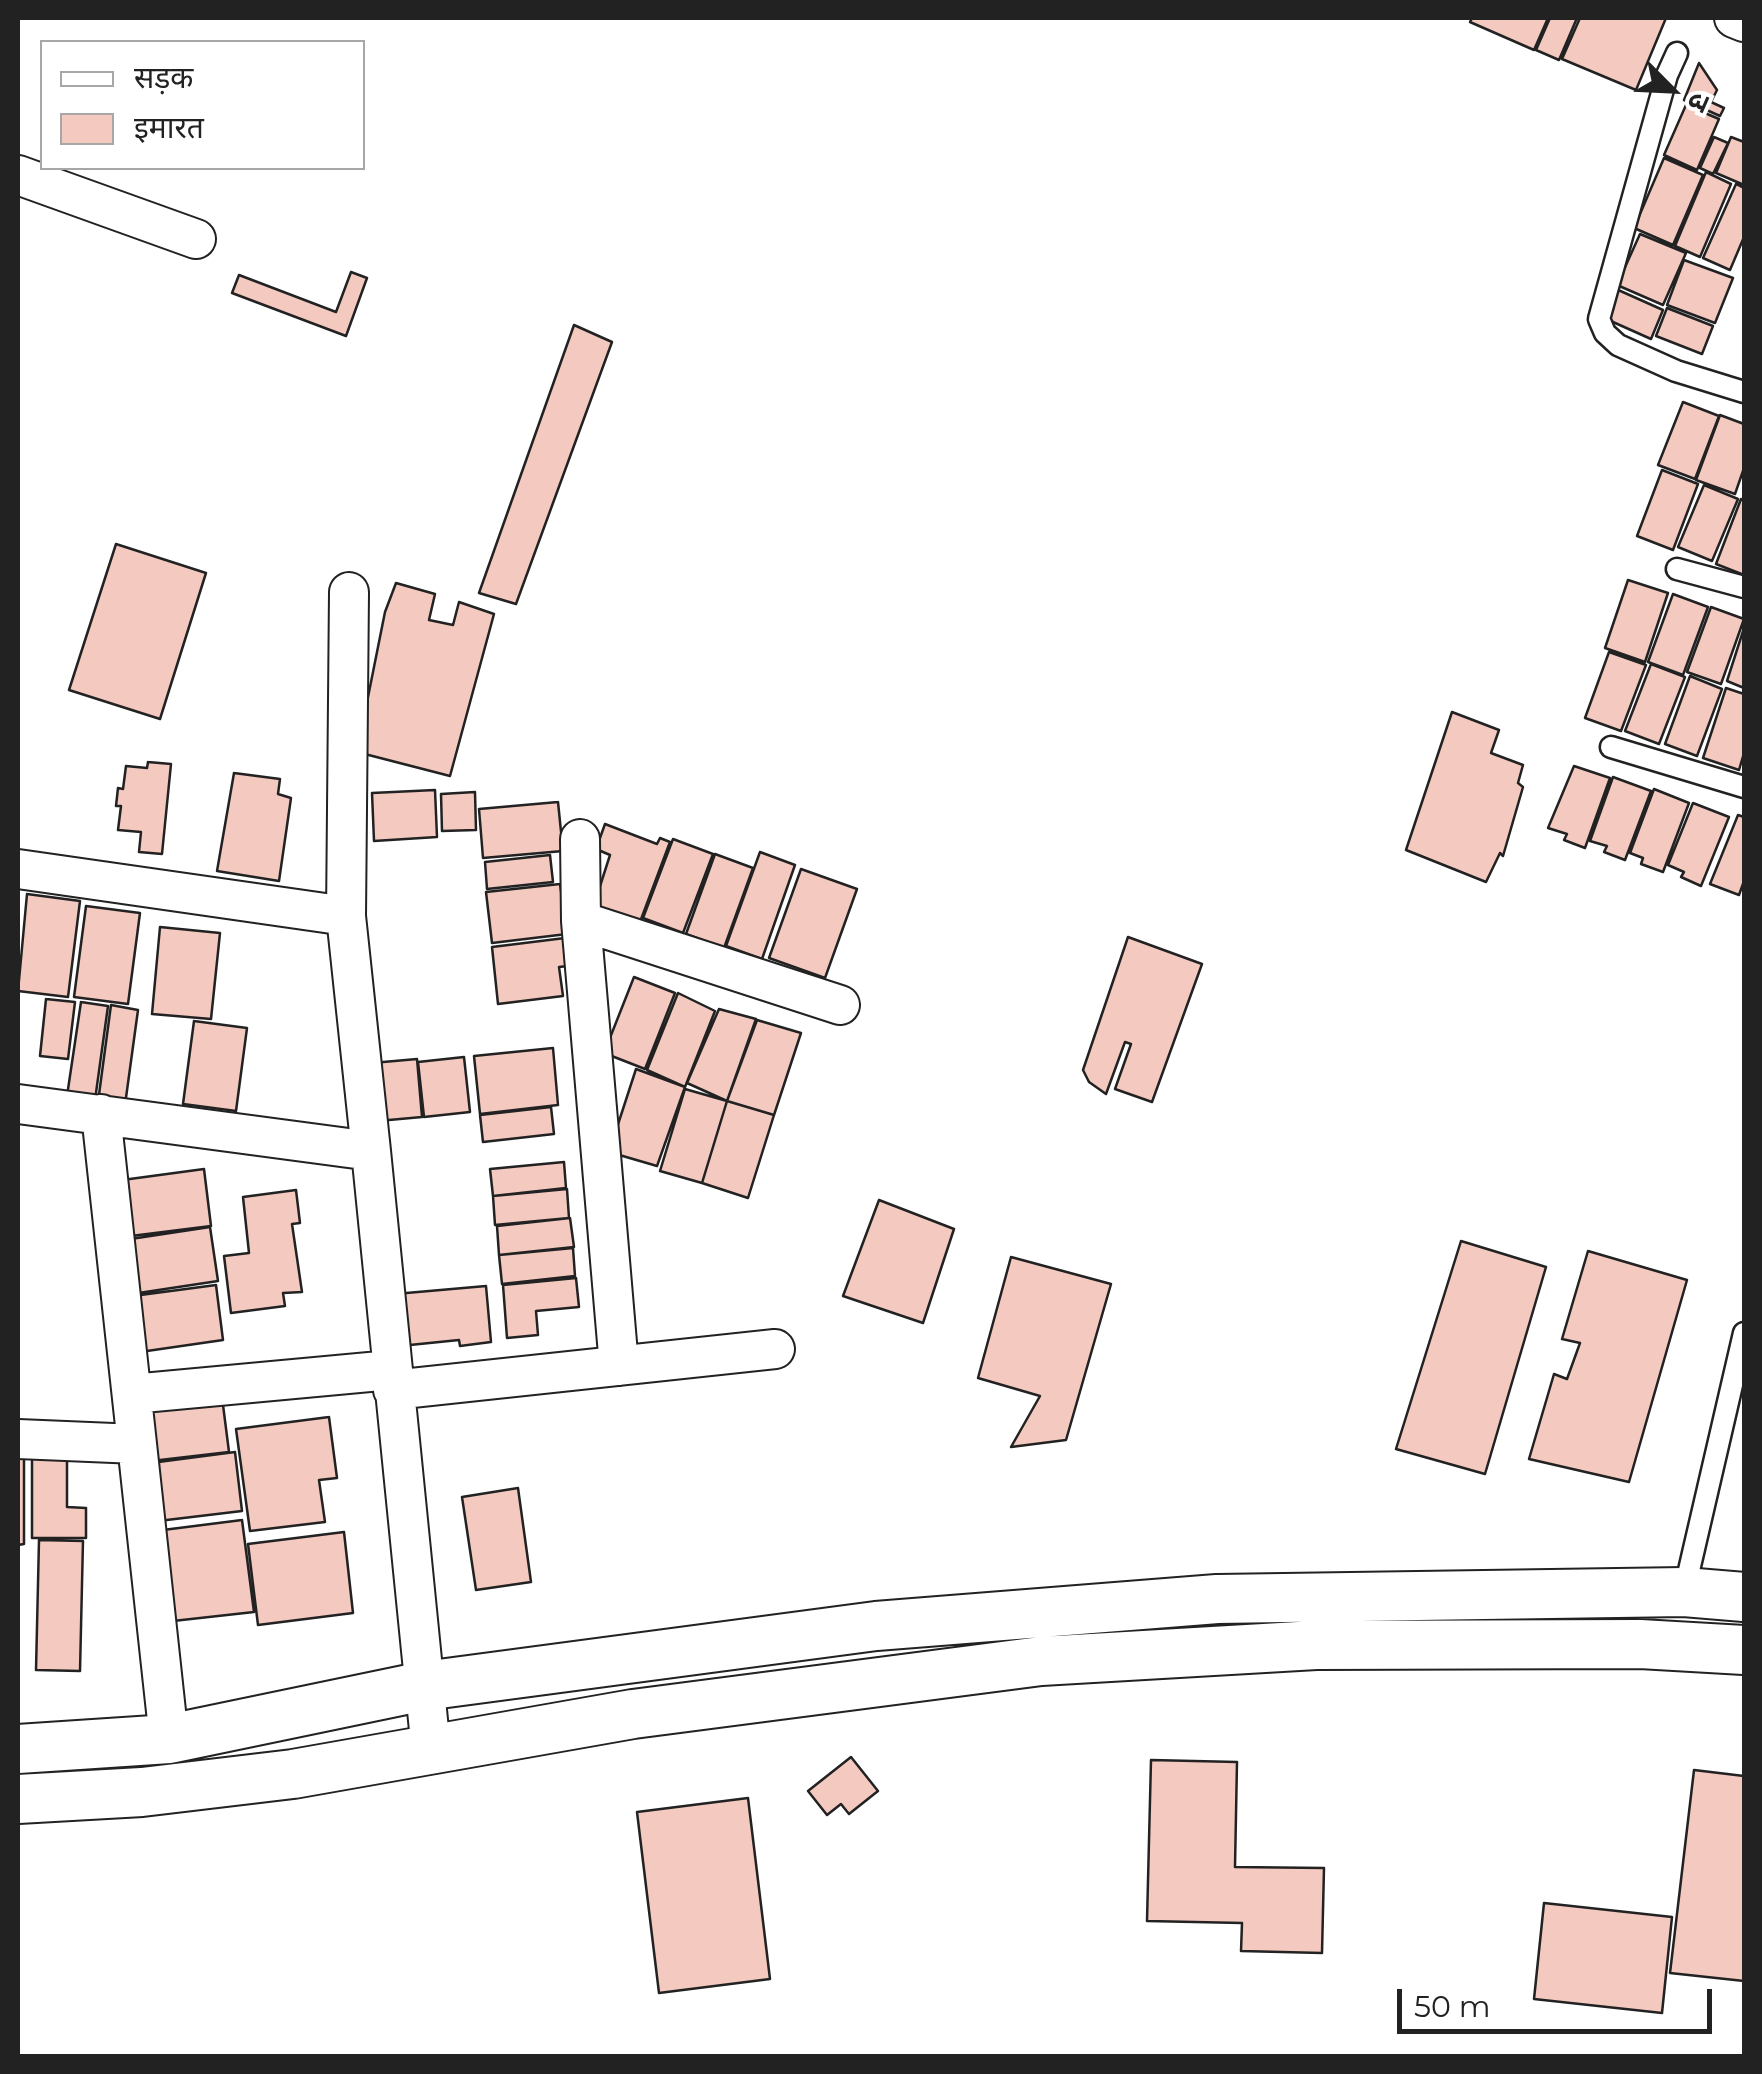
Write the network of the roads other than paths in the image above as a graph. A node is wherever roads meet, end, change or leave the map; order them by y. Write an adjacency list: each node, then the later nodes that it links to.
1 (1734, 18): 2 (street)
2 (1744, 22)
3 (1676, 53): 6 (lane)
4 (18, 175): 5 (street)
5 (196, 239)
6 (1744, 392)
7 (1676, 570): 8 (lane)
8 (1744, 587)
9 (349, 592): 14 (street)
10 (1611, 746): 11 (lane)
11 (1744, 788)
12 (580, 840): 15 (street)
13 (18, 869): 14 (street)
14 (346, 916): 19 (street)
15 (581, 920): 16 (street); 22 (street)
16 (840, 1005)
17 (18, 1104): 18 (street)
18 (101, 1114): 19 (street); 24 (street)
19 (371, 1151): 23 (street)
20 (1744, 1334): 27 (lane)
21 (775, 1349): 22 (street)
22 (619, 1366): 23 (street)
23 (392, 1380): 24 (street); 30 (street)
24 (132, 1394): 26 (street)
25 (18, 1439): 26 (street)
26 (137, 1444): 31 (street)
27 (1684, 1592): 28 (street); 30 (street)
28 (1744, 1597)
29 (1744, 1650): 33 (street)
30 (424, 1686): 31 (street); 33 (street)
31 (169, 1739): 32 (street)
32 (18, 1749)
33 (430, 1750): 34 (street)
34 (18, 1799)

